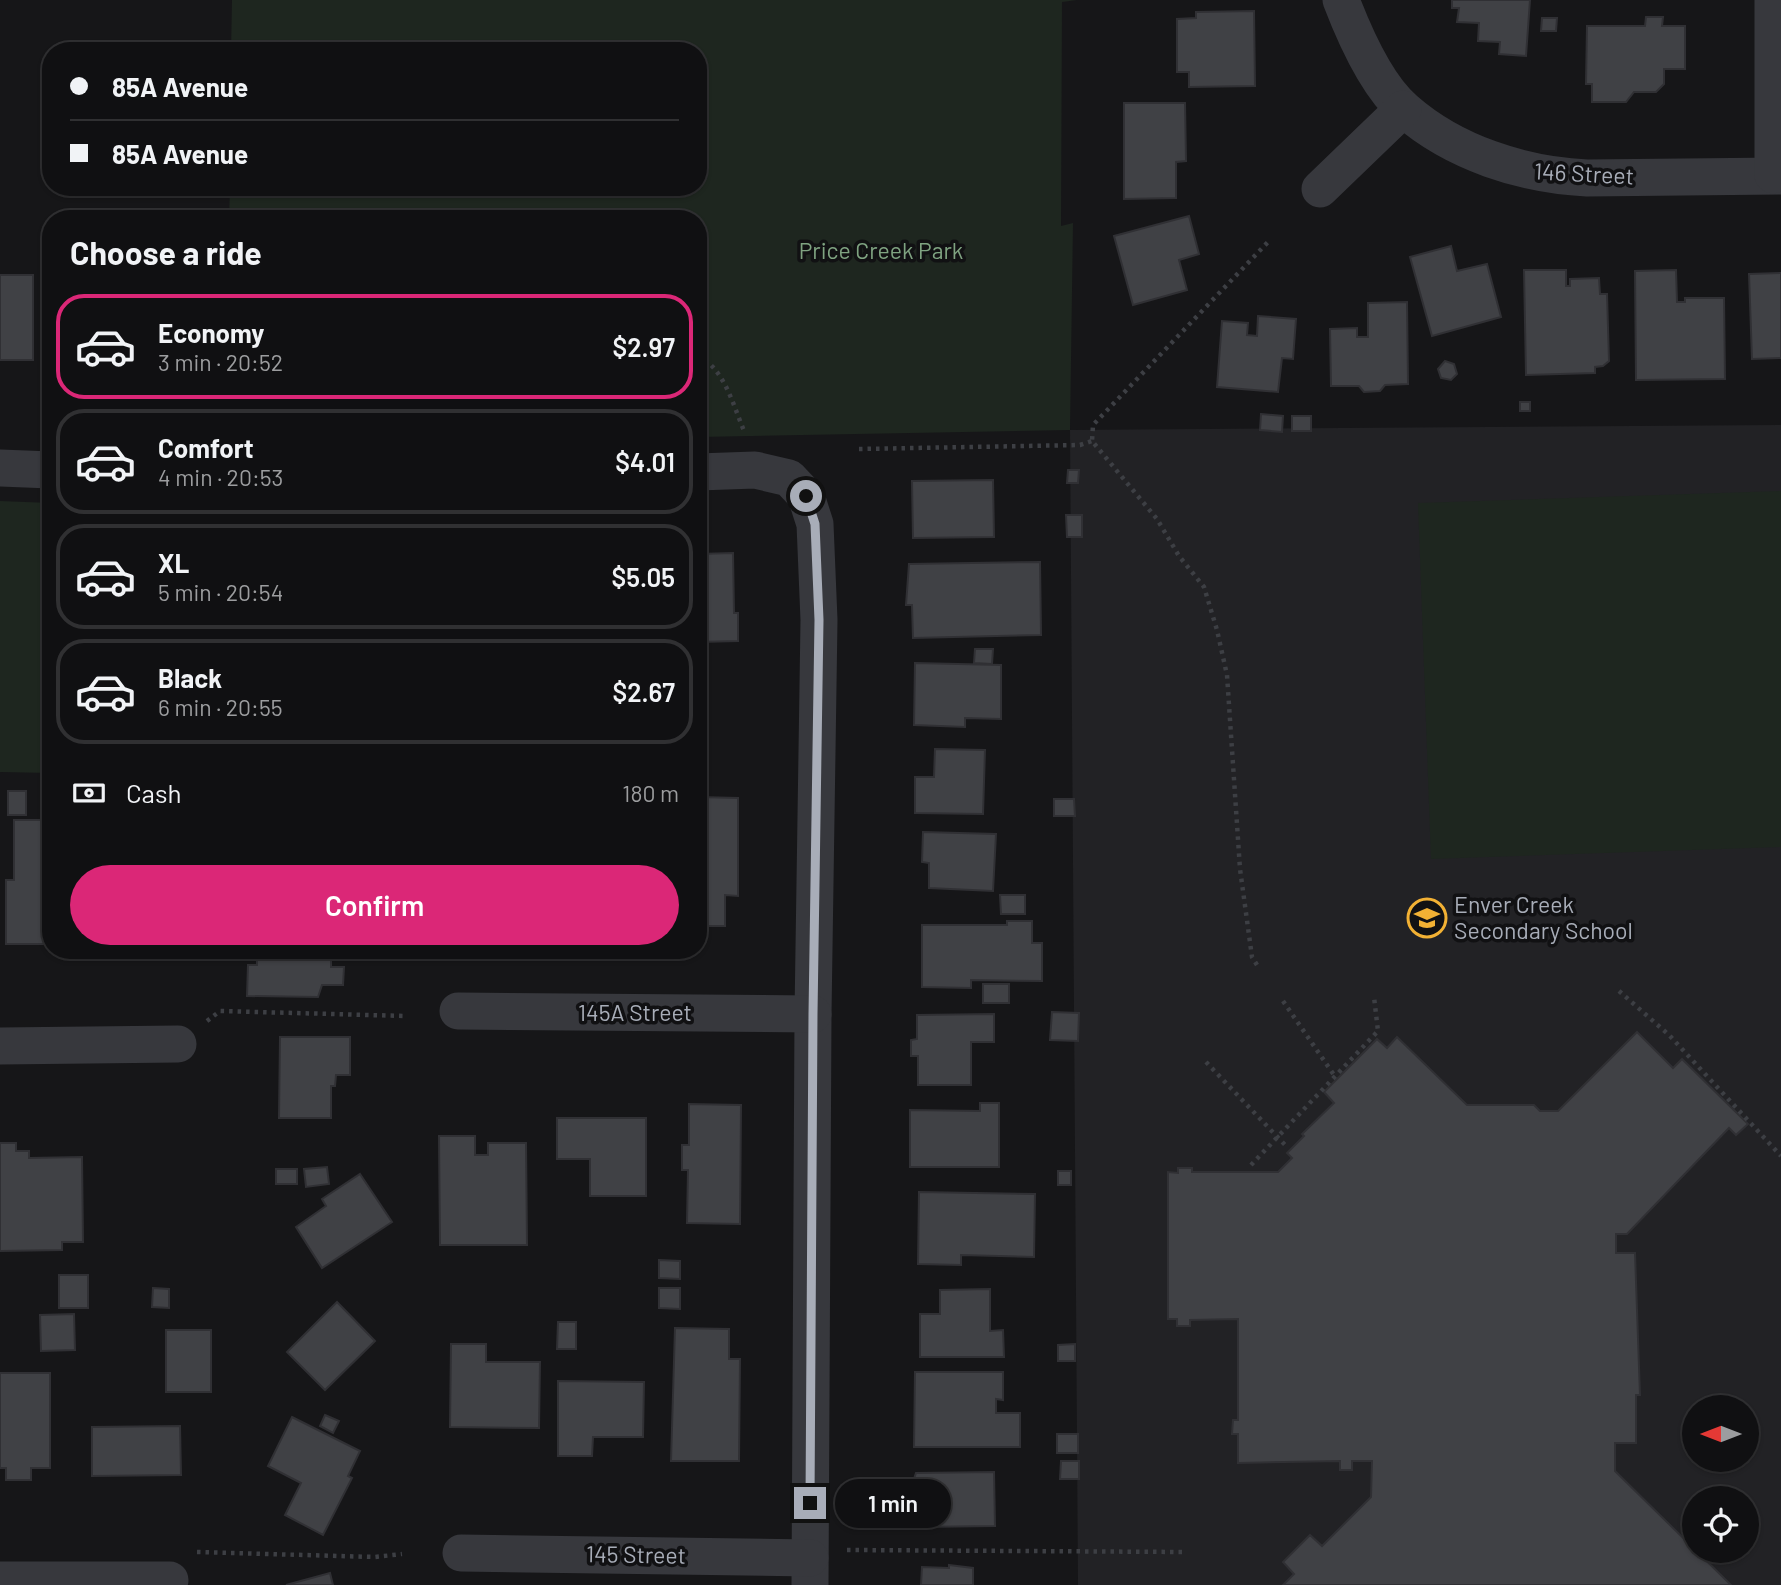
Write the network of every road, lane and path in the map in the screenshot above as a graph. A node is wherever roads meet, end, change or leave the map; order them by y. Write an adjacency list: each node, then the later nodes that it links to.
1 (1341, 0): 3 (street)
2 (1773, 0): 4 (street)
3 (1403, 109): 4 (street, 146 Street); 5 (street)
4 (1777, 176)
5 (1320, 189)
6 (1268, 242): 9 (path)
7 (707, 362): 8 (path)
8 (748, 441)
9 (1092, 441): 10 (path); 14 (path)
10 (859, 449)
11 (0, 468): 12 (street)
12 (42, 470)
13 (707, 472): 19 (street)
14 (1257, 965)
15 (1619, 991): 27 (path)
16 (1374, 997): 24 (path)
17 (1283, 1002): 24 (path)
18 (458, 1012): 19 (street, 145A Street)
19 (813, 1014): 32 (street)
20 (406, 1016): 21 (path)
21 (178, 1044): 22 (street)
22 (0, 1045)
23 (1206, 1062): 25 (path)
24 (1334, 1075): 25 (path)
25 (1276, 1137): 26 (path); 28 (path)
26 (1287, 1147)
27 (1781, 1156)
28 (1251, 1165)
29 (1186, 1552): 32 (path)
30 (461, 1553): 32 (street, 145 Street)
31 (402, 1554): 34 (path)
32 (821, 1564)
33 (0, 1580): 34 (street)
34 (170, 1580)

